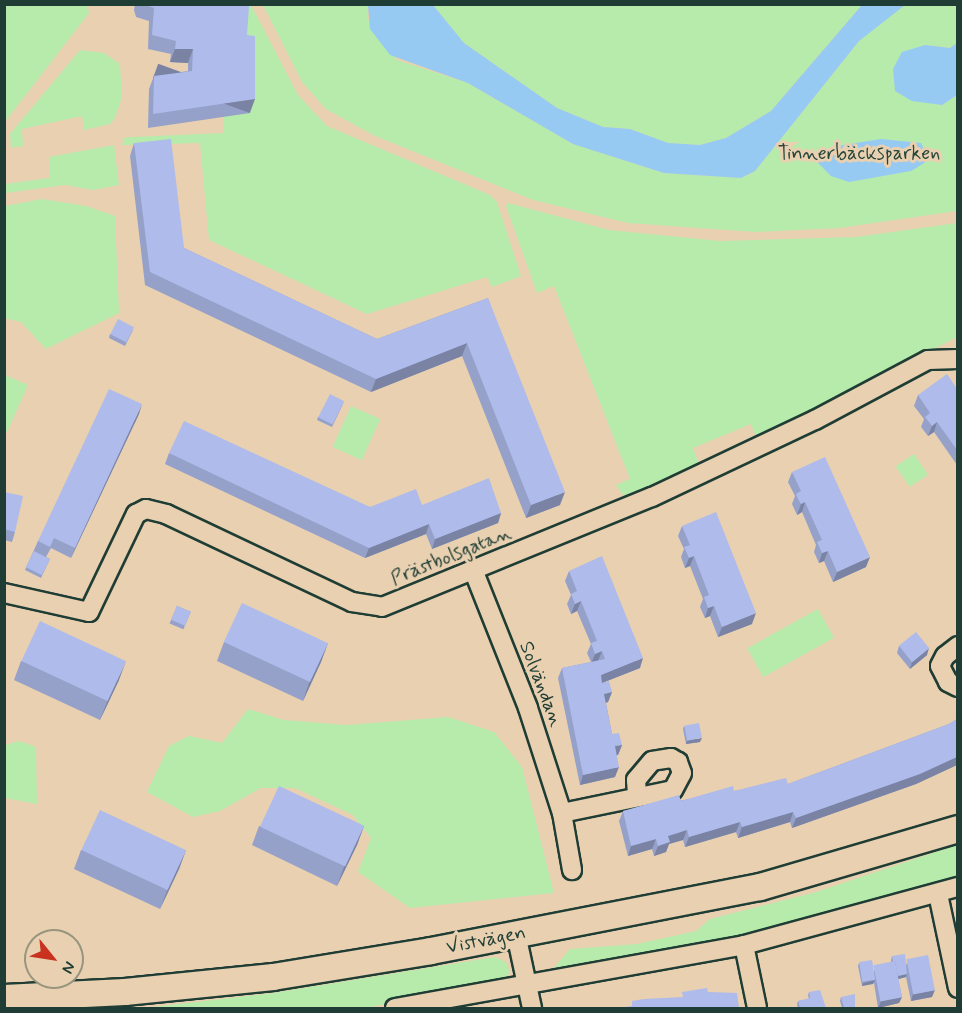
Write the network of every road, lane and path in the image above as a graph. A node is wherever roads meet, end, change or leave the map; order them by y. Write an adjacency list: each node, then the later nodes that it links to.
1 (957, 359): 2 (street, Prästbolsgatan)
2 (474, 572): 3 (street, Prästbolsgatan); 7 (street, Solvändan)
3 (4, 593)
4 (957, 646): 5 (street)
5 (957, 687)
6 (637, 794): 7 (street)
7 (562, 813): 9 (street, Solvändan)
8 (957, 829): 12 (main road, Vistvägen)
9 (572, 870)
10 (957, 886): 11 (street)
11 (938, 894): 13 (street); 15 (street)
12 (516, 934): 14 (street); 16 (main road, Vistvägen)
13 (744, 945): 14 (street); 19 (street)
14 (527, 985): 17 (street); 18 (street)
15 (957, 988)
16 (4, 998)
17 (395, 1008)
18 (532, 1008)
19 (757, 1008)

